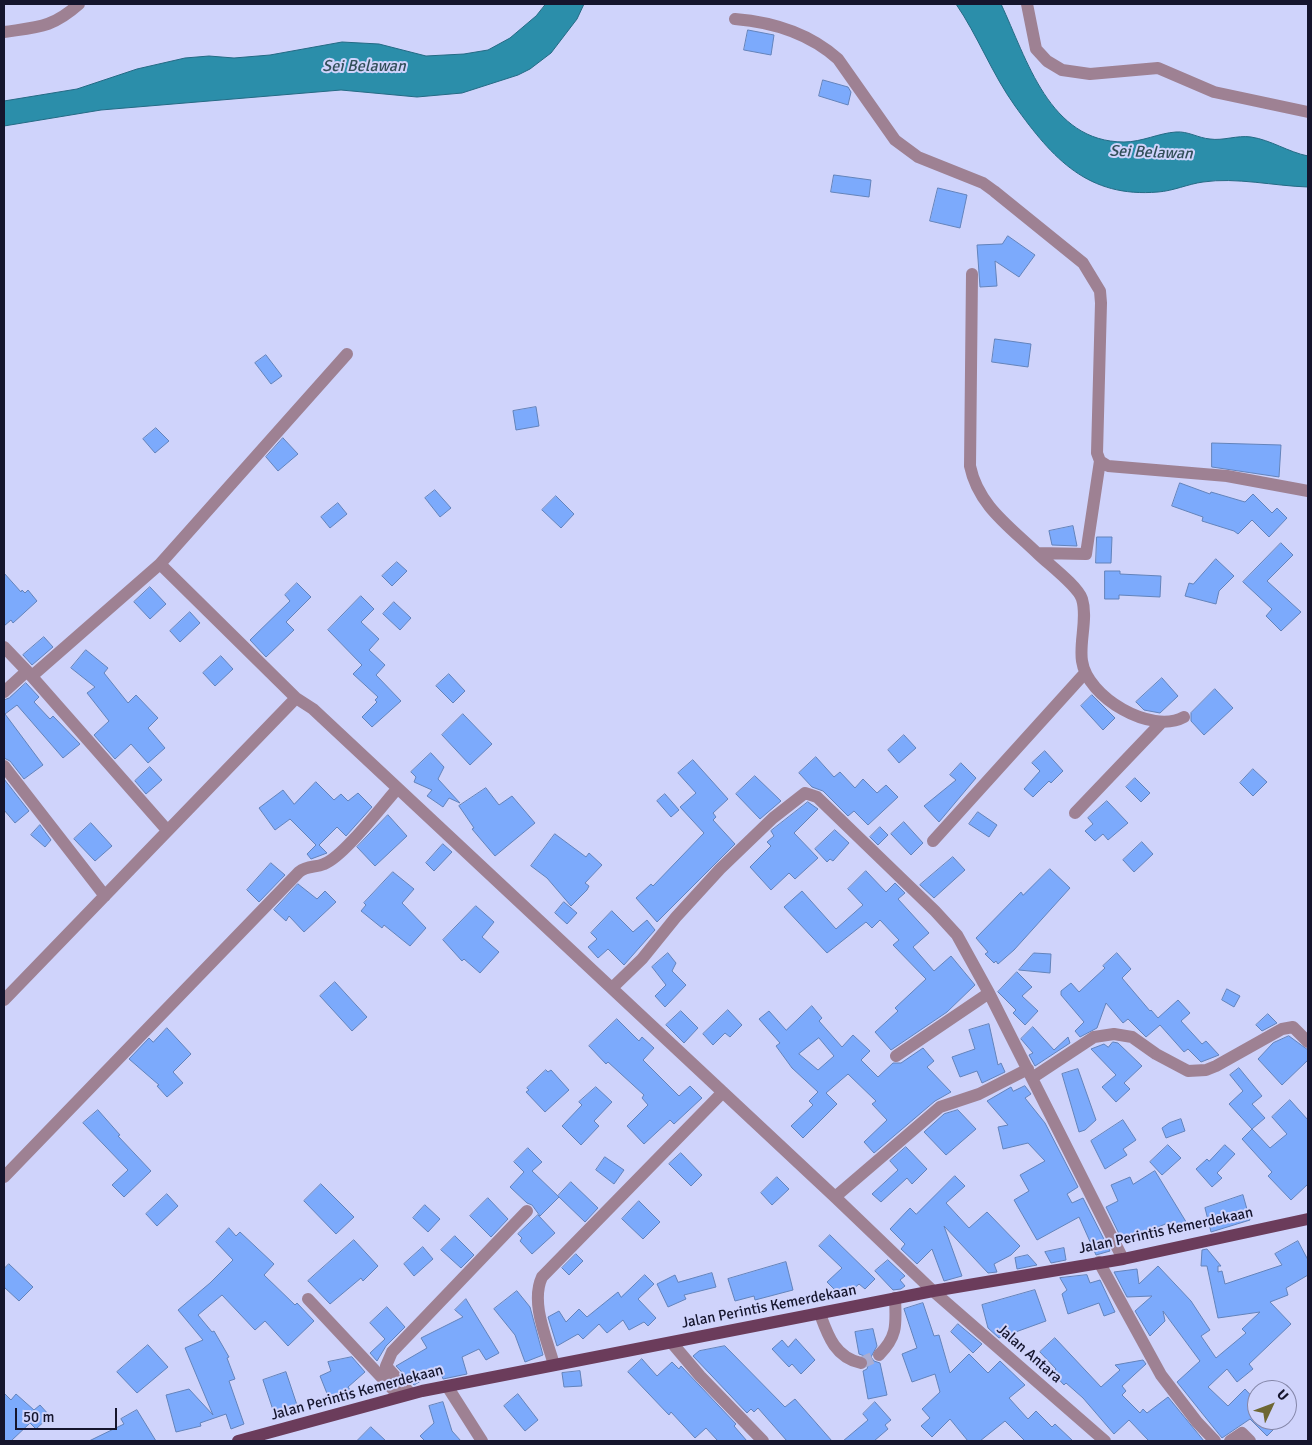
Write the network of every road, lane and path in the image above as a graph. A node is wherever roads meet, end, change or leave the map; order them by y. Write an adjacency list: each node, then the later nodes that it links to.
1 (79, 4): 4 (street)
2 (1027, 4): 5 (street)
3 (735, 19): 8 (street)
4 (4, 32)
5 (1308, 112)
6 (972, 274): 10 (street)
7 (347, 354): 11 (street)
8 (1100, 461): 9 (street); 10 (street)
9 (1308, 490)
10 (1037, 553): 13 (street)
11 (160, 564): 14 (street); 16 (street, Jalan Antara)
12 (4, 648): 14 (street)
13 (1085, 673): 18 (street); 23 (street)
14 (30, 674): 15 (street); 22 (street)
15 (4, 692)
16 (296, 698): 20 (street, Jalan Antara); 22 (street)
17 (1184, 717): 18 (street)
18 (1161, 723): 21 (street)
19 (4, 766): 24 (street)
20 (397, 789): 25 (street, Jalan Antara); 32 (street)
21 (1075, 813)
22 (167, 830): 24 (street)
23 (933, 841)
24 (105, 896): 27 (street)
25 (612, 988): 26 (street); 31 (street, Jalan Antara)
26 (989, 993): 29 (street); 30 (street)
27 (4, 1000)
28 (1308, 1042): 30 (street)
29 (896, 1056)
30 (1030, 1073): 33 (street); 36 (street)
31 (723, 1092): 33 (street, Jalan Antara); 45 (street)
32 (4, 1177)
33 (835, 1196): 38 (street, Jalan Antara)
34 (527, 1211): 47 (street)
35 (1308, 1219): 36 (main road, Jalan Perintis Kemerdekaan)
36 (1123, 1258): 37 (main road, Jalan Perintis Kemerdekaan)
37 (1099, 1262): 38 (main road, Jalan Perintis Kemerdekaan); 52 (street)
38 (933, 1291): 39 (main road, Jalan Perintis Kemerdekaan); 51 (street, Jalan Antara)
39 (895, 1298): 41 (main road, Jalan Perintis Kemerdekaan); 43 (street)
40 (308, 1299): 47 (street)
41 (820, 1314): 42 (main road, Jalan Perintis Kemerdekaan); 44 (street)
42 (672, 1343): 45 (main road, Jalan Perintis Kemerdekaan); 50 (street)
43 (879, 1355)
44 (861, 1362)
45 (554, 1365): 46 (main road, Jalan Perintis Kemerdekaan)
46 (448, 1386): 47 (main road, Jalan Perintis Kemerdekaan); 49 (street)
47 (404, 1394): 48 (main road, Jalan Perintis Kemerdekaan)
48 (238, 1441)
49 (482, 1441)
50 (763, 1441)
51 (1105, 1441)
52 (1215, 1441)
53 (1230, 1441): 54 (street)
54 (1250, 1441)

